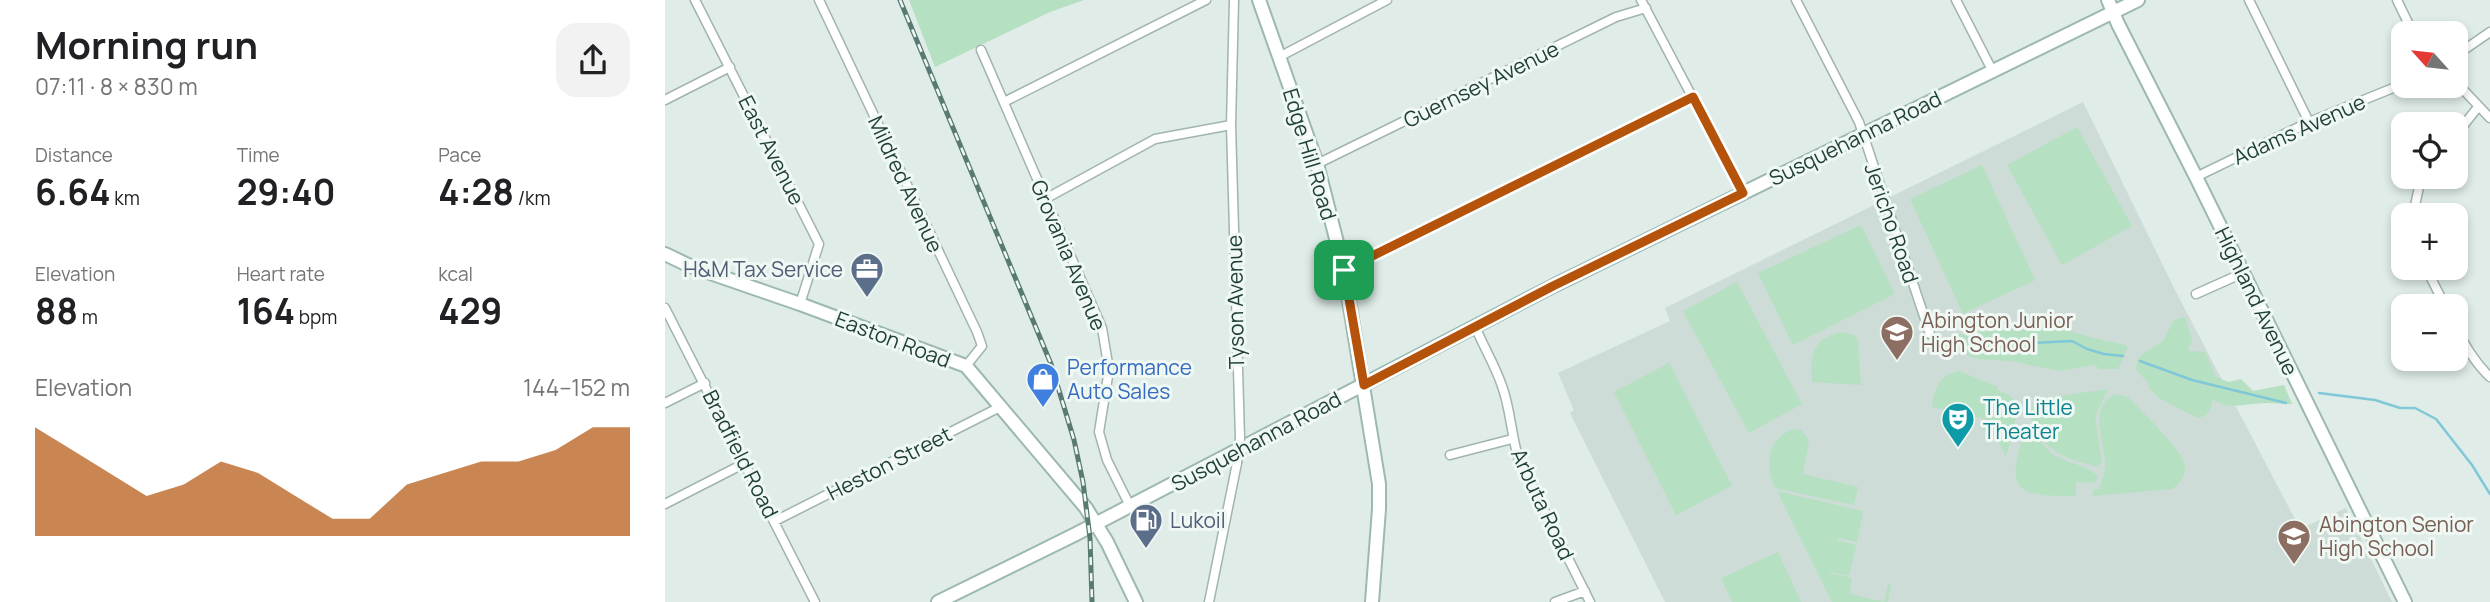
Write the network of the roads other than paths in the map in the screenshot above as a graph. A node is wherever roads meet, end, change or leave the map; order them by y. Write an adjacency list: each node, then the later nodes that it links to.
1 (695, 0): 19 (street, East Avenue)
2 (819, 0): 45 (street, Mildred Avenue)
3 (1206, 0): 25 (street)
4 (1234, 0): 30 (street, Tyson Avenue)
5 (1259, 0): 18 (main road, Edge Hill Road)
6 (1387, 0): 18 (street)
7 (1796, 0): 31 (street, Jericho Road)
8 (1956, 0): 20 (street)
9 (2138, 0): 13 (main road, Susquehanna Road)
10 (2249, 0): 29 (street)
11 (2397, 0): 14 (street)
12 (1643, 4): 23 (street); 32 (street, Guernsey Avenue)
13 (2111, 6): 20 (main road, Susquehanna Road); 33 (main road, Highland Avenue)
14 (2407, 21)
15 (2490, 32): 16 (street)
16 (2468, 47)
17 (981, 50): 25 (street, Grovania Avenue)
18 (1279, 57): 32 (main road, Edge Hill Road)
19 (730, 67): 24 (street); 40 (street, East Avenue)
20 (1992, 71): 31 (main road, Susquehanna Road)
21 (2391, 89): 29 (street, Adams Avenue)
22 (2468, 96): 26 (street)
23 (1693, 97): 34 (street); 37 (street)
24 (665, 100)
25 (1004, 102): 35 (street, Grovania Avenue)
26 (2478, 107): 27 (street); 28 (street)
27 (2490, 118)
28 (2468, 120)
29 (2309, 122): 33 (street, Adams Avenue)
30 (1231, 125): 35 (street); 62 (street, Tyson Avenue, bridge)
31 (1862, 133): 34 (main road, Susquehanna Road); 43 (street, Jericho Road)
32 (1317, 164): 37 (main road, Edge Hill Road)
33 (2196, 177): 38 (main road, Highland Avenue)
34 (1743, 193): 42 (main road, Susquehanna Road)
35 (1045, 199): 55 (street, Grovania Avenue)
36 (665, 254): 40 (main road, Easton Road)
37 (1344, 270): 48 (main road, Edge Hill Road)
38 (2243, 273): 39 (street); 66 (main road, Highland Avenue)
39 (2196, 294)
40 (800, 304): 45 (main road, Easton Road)
41 (665, 308): 47 (street, Bradfield Road)
42 (1475, 326): 48 (main road, Susquehanna Road); 51 (street, Arbuta Road)
43 (1930, 334)
44 (2468, 351): 46 (street)
45 (966, 366): 50 (main road, Easton Road)
46 (2490, 377)
47 (705, 383): 49 (street); 53 (street, Bradfield Road)
48 (1364, 385): 55 (main road, Susquehanna Road); 63 (main road, Edge Hill Road)
49 (665, 403)
50 (1002, 406): 56 (street, Heston Street); 57 (main road, Easton Road)
51 (1512, 439): 52 (street); 58 (street, Arbuta Road)
52 (1450, 456)
53 (745, 463): 54 (street); 56 (street, Bradfield Road)
54 (665, 504)
55 (1130, 506): 57 (main road, Susquehanna Road)
56 (775, 521): 59 (street, Bradfield Road)
57 (1096, 523): 60 (main road, Susquehanna Road); 61 (main road, Easton Road)
58 (1585, 591): 64 (street); 65 (street, Arbuta Road)
59 (815, 602)
60 (938, 602)
61 (1136, 602)
62 (1209, 602)
63 (1372, 602)
64 (1555, 602)
65 (1590, 602)
66 (2405, 602)

